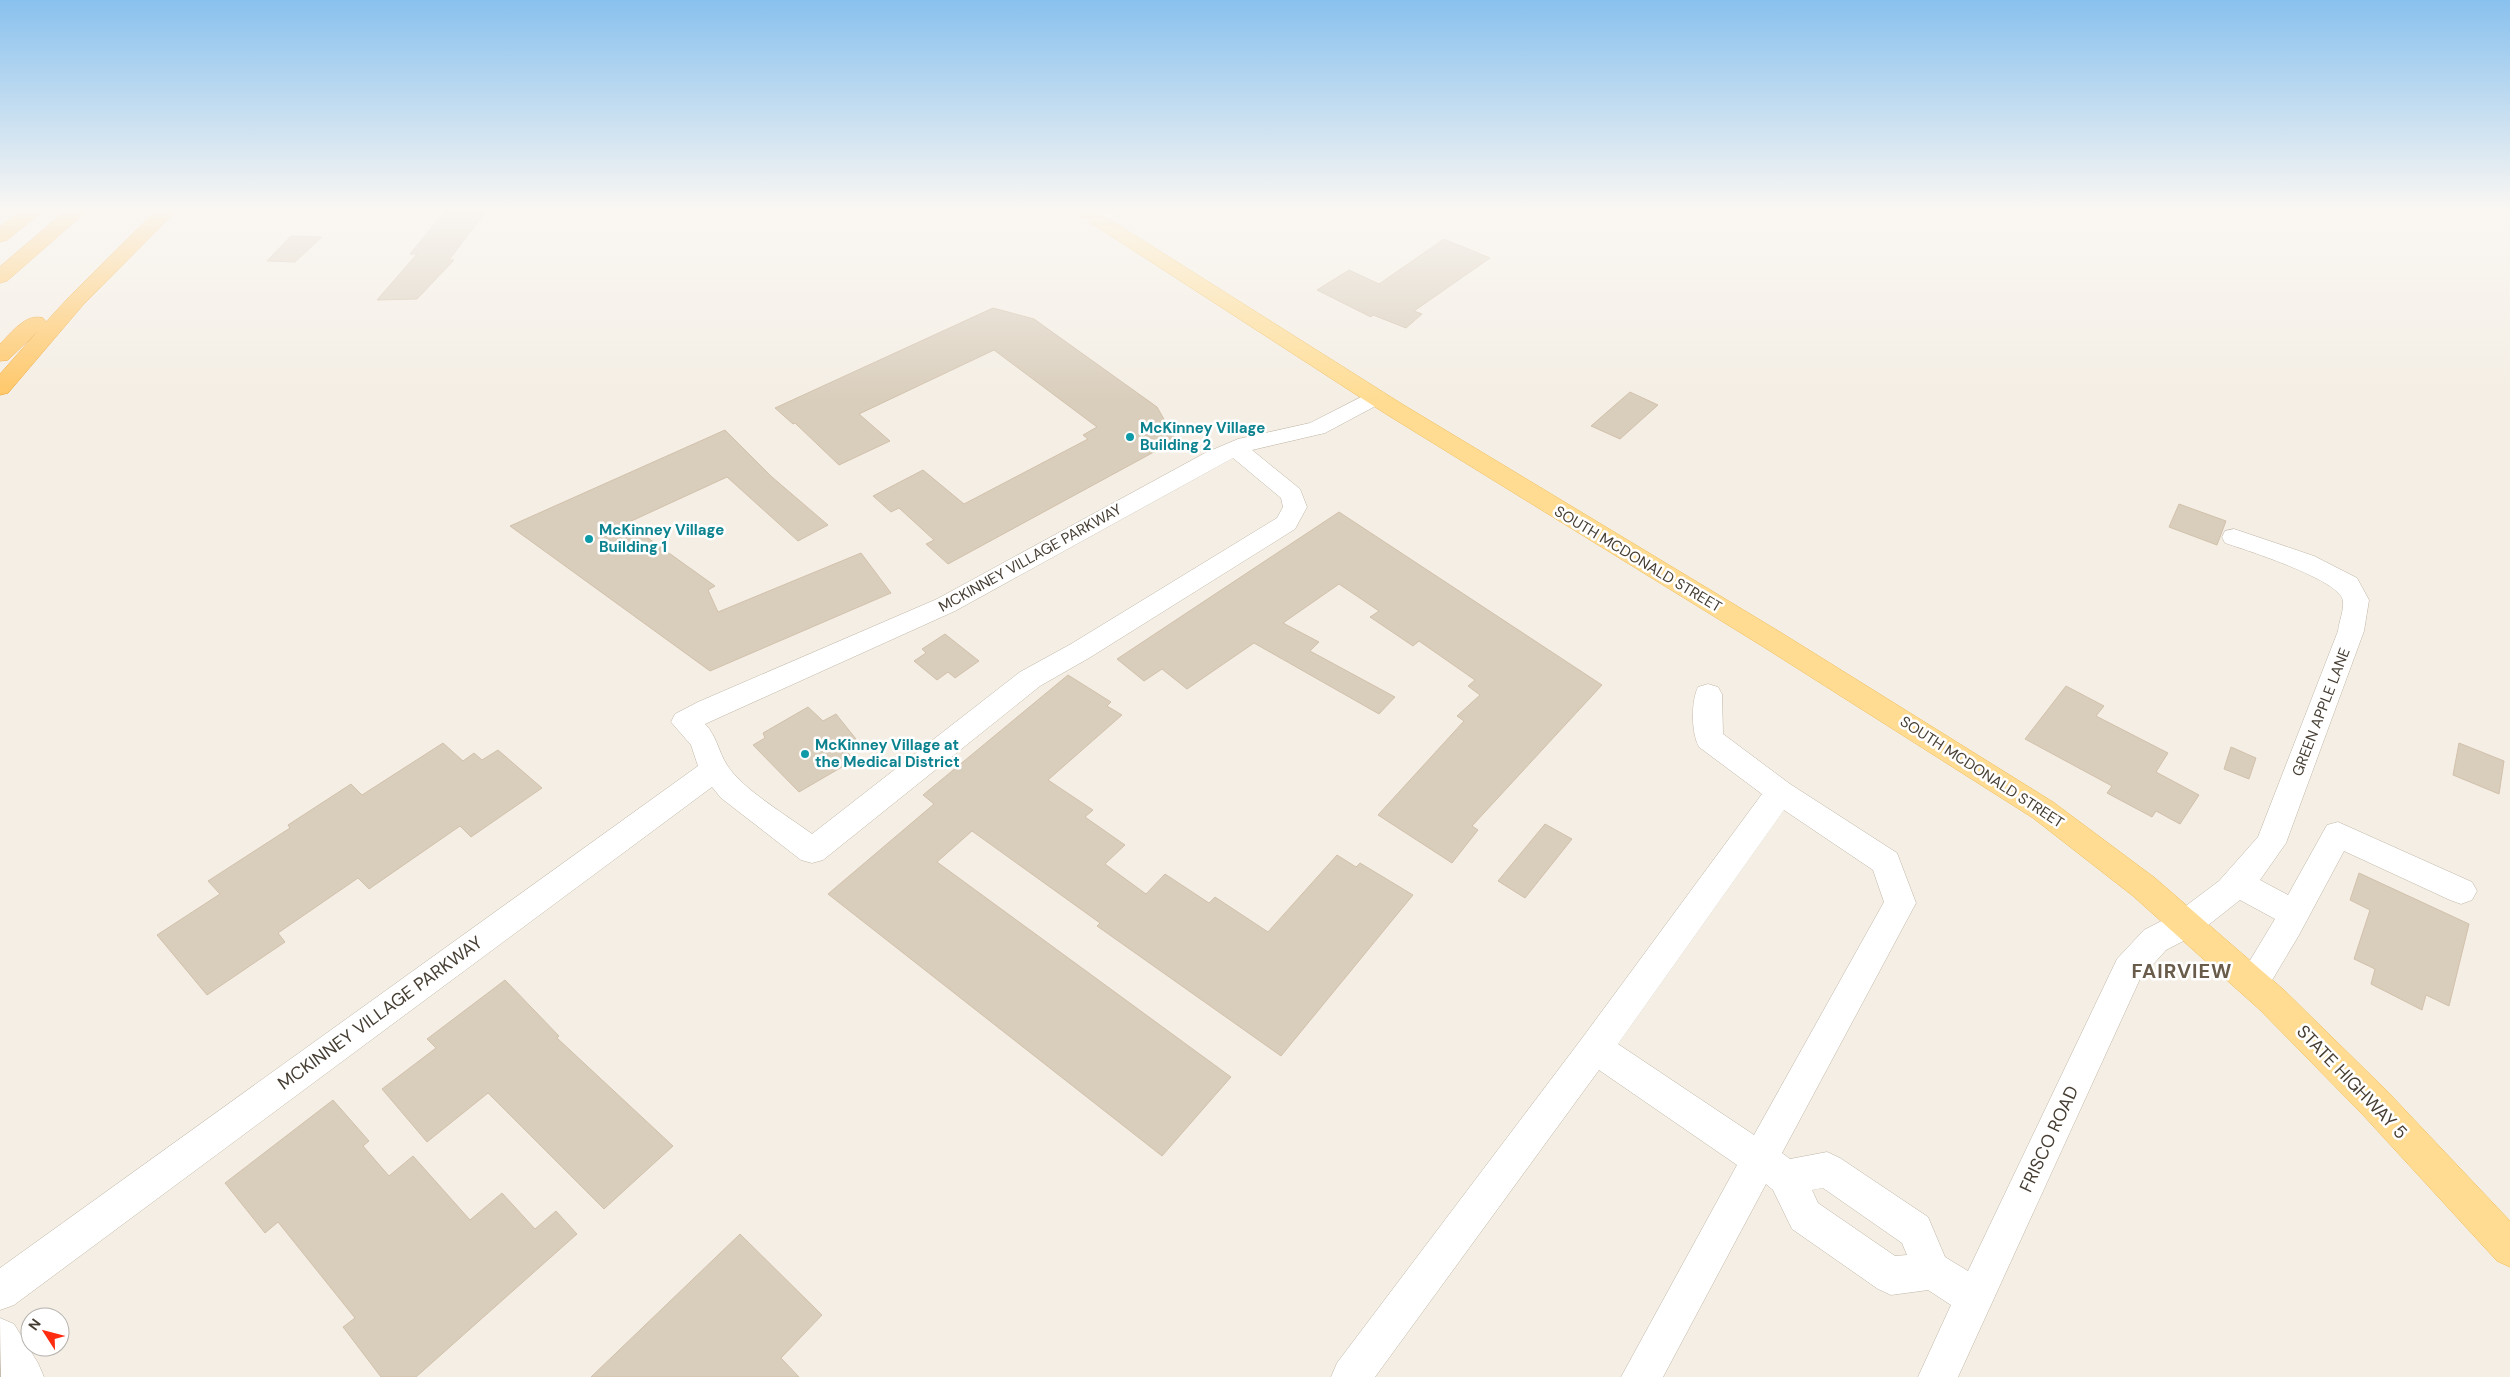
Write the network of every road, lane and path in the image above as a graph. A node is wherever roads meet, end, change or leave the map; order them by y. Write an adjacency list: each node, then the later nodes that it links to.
1 (88, 273): 4 (highway)
2 (104, 273): 5 (highway)
3 (1181, 273): 6 (main road, SOUTH MCDONALD STREET)
4 (0, 355)
5 (0, 388)
6 (1375, 397): 7 (street, MCKINNEY VILLAGE PARKWAY); 15 (main road, SOUTH MCDONALD STREET)
7 (1235, 448): 10 (street, MCKINNEY VILLAGE PARKWAY); 10 (street)
8 (2234, 537): 12 (street, GREEN APPLE LANE)
9 (1708, 694): 11 (street)
10 (714, 770): 21 (street, MCKINNEY VILLAGE PARKWAY)
11 (1780, 792): 17 (street); 18 (street)
12 (2237, 883): 14 (street); 15 (street, GREEN APPLE LANE)
13 (2461, 891): 14 (street)
14 (2294, 914): 16 (street)
15 (2186, 924): 16 (main road, STATE HIGHWAY 5); 22 (street, FRISCO ROAD)
16 (2253, 982): 19 (main road, STATE HIGHWAY 5)
17 (1595, 1048): 18 (street); 25 (street)
18 (1773, 1169): 20 (street); 20 (street); 26 (street)
19 (2510, 1248)
20 (1932, 1270): 22 (street)
21 (0, 1291)
22 (1975, 1298): 27 (street, FRISCO ROAD)
23 (0, 1338): 24 (street)
24 (24, 1377)
25 (1351, 1377)
26 (1641, 1377)
27 (1938, 1377)

